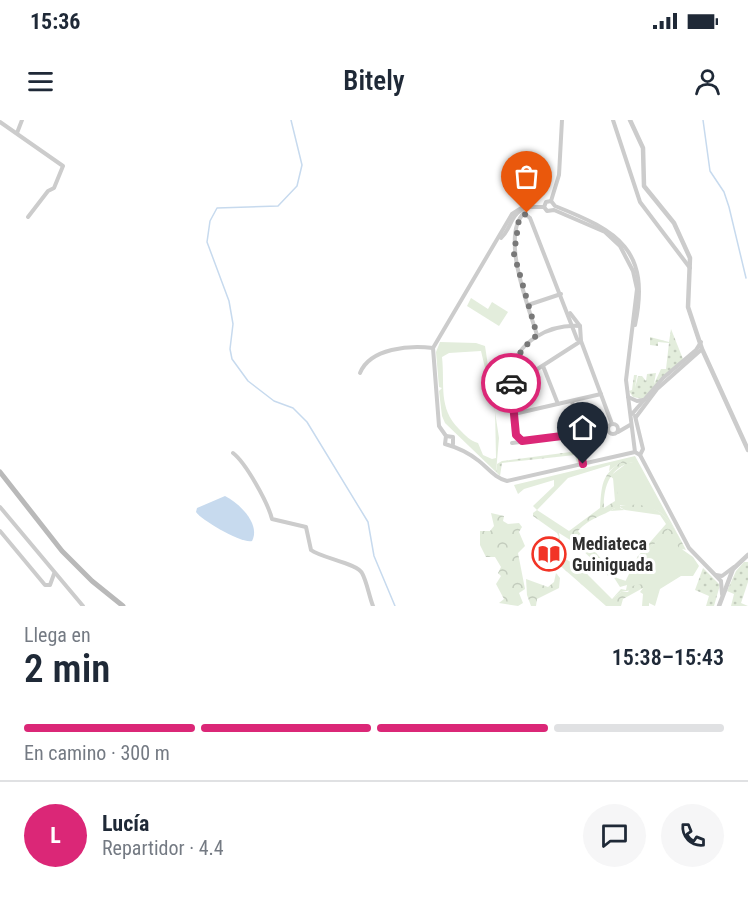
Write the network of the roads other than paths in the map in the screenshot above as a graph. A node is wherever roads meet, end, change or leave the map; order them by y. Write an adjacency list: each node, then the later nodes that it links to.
1 (22, 120): 6 (street)
2 (562, 120): 7 (street)
3 (613, 120): 11 (street)
4 (630, 120): 11 (street)
5 (0, 122): 6 (street)
6 (17, 133): 10 (street)
7 (551, 201): 8 (street); 9 (street)
8 (544, 207): 9 (street); 20 (street)
9 (555, 208): 26 (street)
10 (28, 217)
11 (690, 268): 19 (street)
12 (561, 294): 13 (street); 13 (street); 14 (street)
13 (528, 305): 17 (street)
14 (567, 309): 15 (street); 16 (street)
15 (573, 325): 16 (street); 17 (street); 18 (street)
16 (580, 326): 18 (street)
17 (537, 335): 24 (street)
18 (581, 342): 22 (street); 25 (street)
19 (700, 342): 21 (street); 27 (street)
20 (433, 348): 23 (street); 38 (street)
21 (703, 351): 31 (street); 42 (street)
22 (543, 366): 24 (street); 29 (street)
23 (360, 373)
24 (511, 387): 30 (street)
25 (601, 394): 28 (street); 33 (street)
26 (628, 397): 27 (street); 31 (street)
27 (644, 400): 31 (street)
28 (572, 401): 29 (street); 37 (street)
29 (558, 404): 30 (street)
30 (514, 414): 39 (street)
31 (634, 416): 32 (street); 44 (street)
32 (630, 423): 34 (street); 36 (street); 44 (street)
33 (612, 424): 34 (street); 35 (street)
34 (618, 427): 36 (street)
35 (608, 431): 36 (street); 37 (street)
36 (618, 432)
37 (578, 434): 39 (street); 45 (street)
38 (446, 436): 41 (street); 41 (street)
39 (522, 441): 40 (street)
40 (512, 443)
41 (453, 444): 45 (street)
42 (748, 450)
43 (233, 453): 56 (street)
44 (638, 453): 45 (street); 52 (street)
45 (583, 464)
46 (0, 472): 55 (main road)
47 (0, 507): 51 (street)
48 (0, 531): 51 (street)
49 (748, 554): 50 (street)
50 (741, 561): 52 (street); 53 (street)
51 (54, 574): 54 (street)
52 (716, 574): 53 (street)
53 (722, 598): 57 (street)
54 (82, 606)
55 (123, 606)
56 (373, 606)
57 (719, 606)

